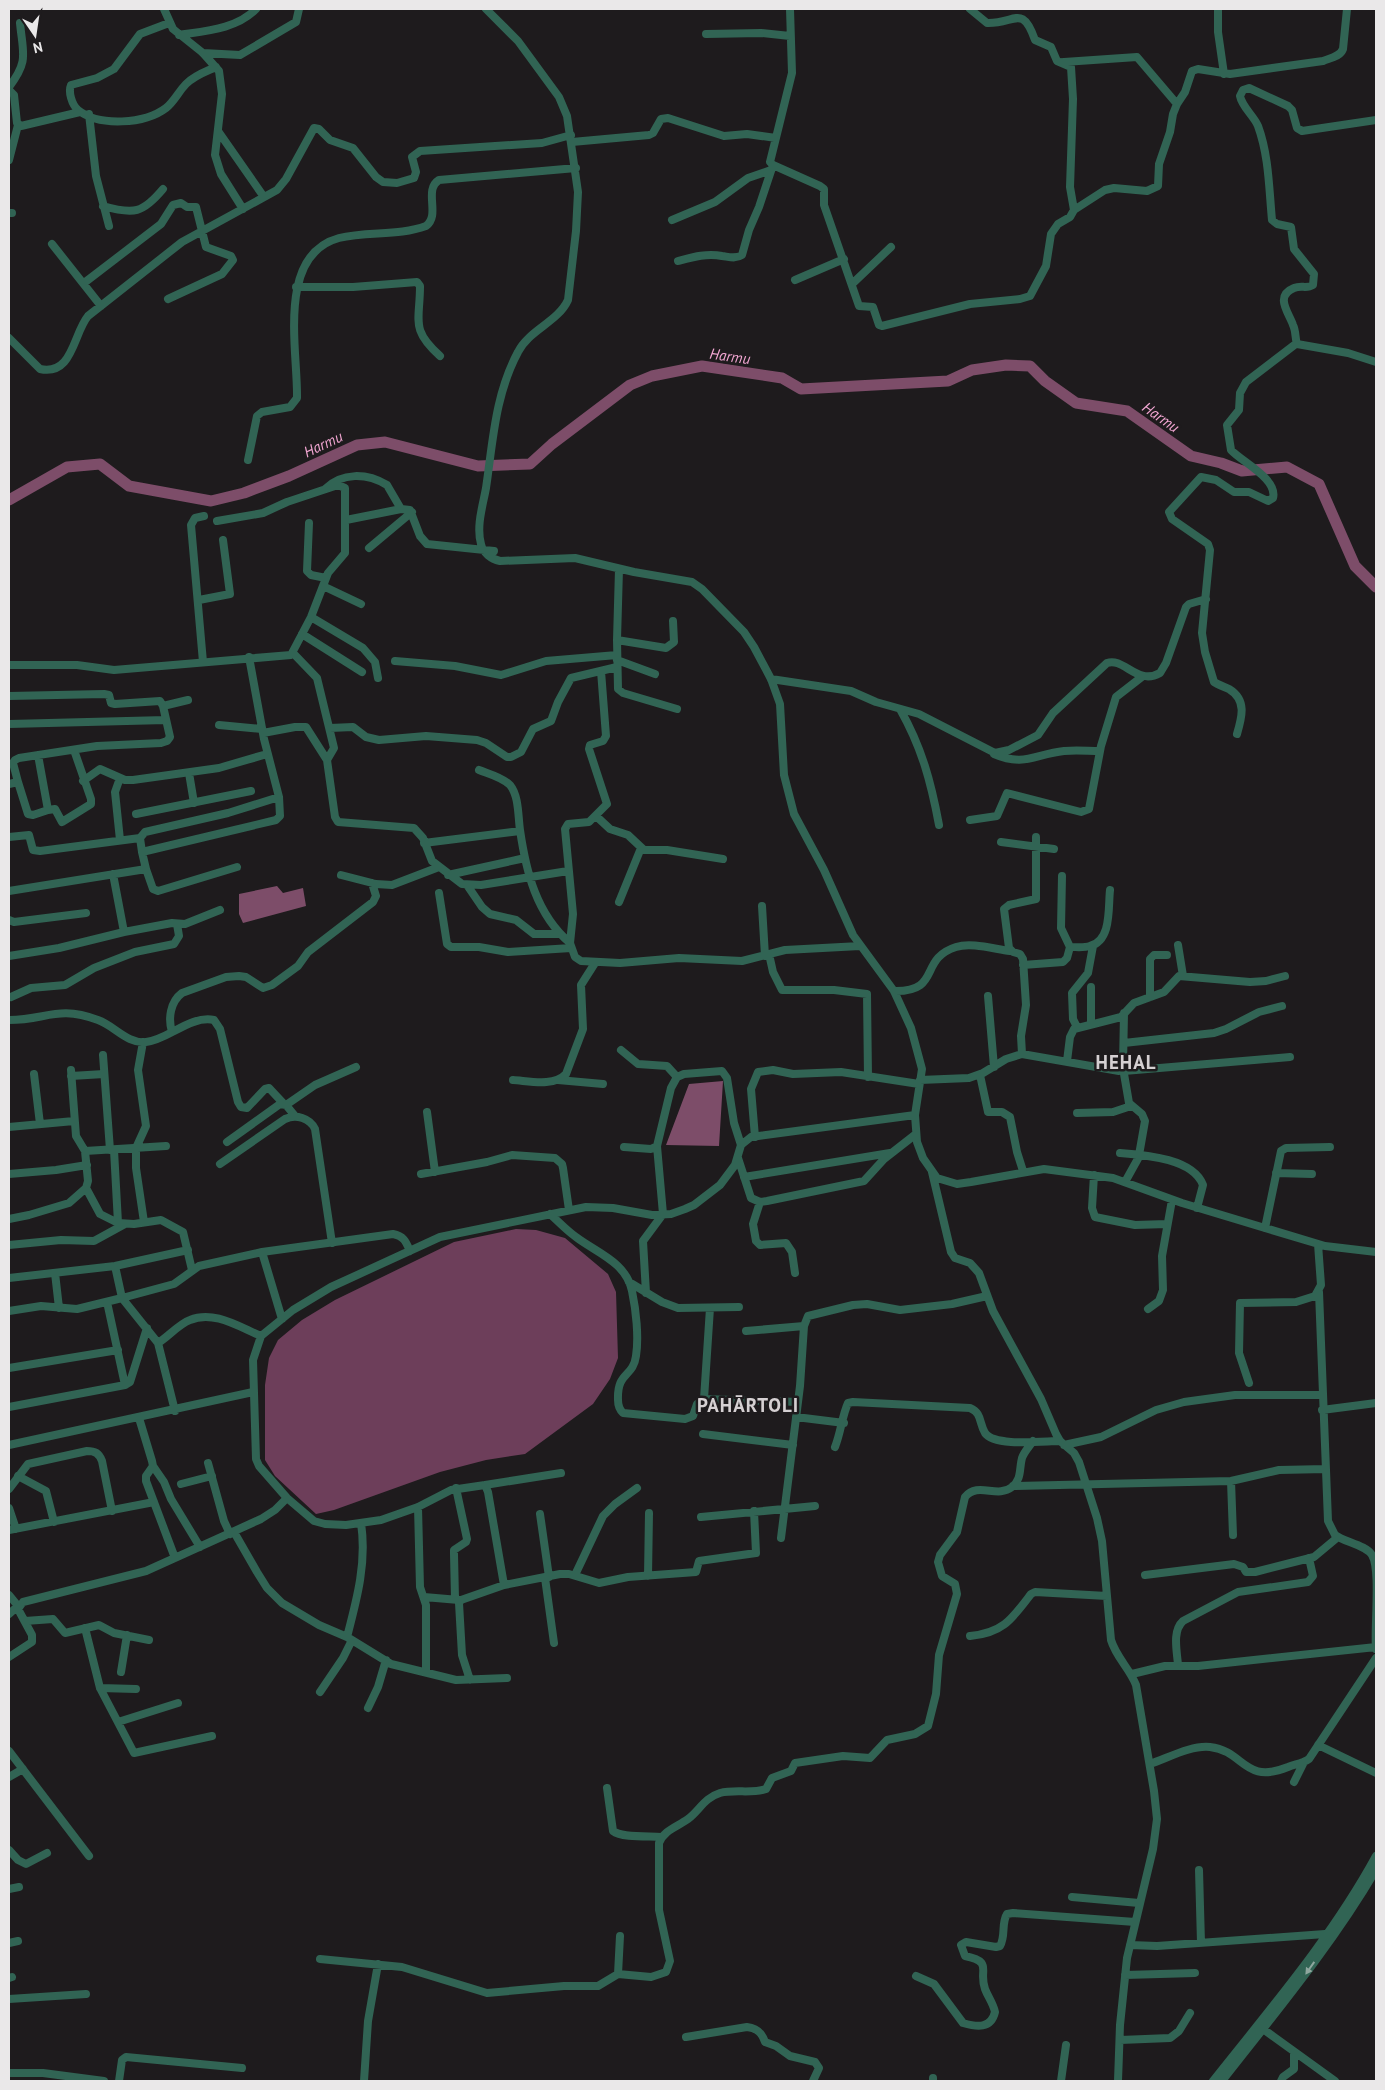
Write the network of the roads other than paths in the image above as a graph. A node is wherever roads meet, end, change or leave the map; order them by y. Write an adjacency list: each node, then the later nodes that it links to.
1 (164, 9): 10 (street)
2 (256, 9): 12 (street)
3 (299, 9): 14 (street)
4 (486, 9): 25 (street)
5 (790, 9): 13 (street)
6 (970, 9): 15 (street)
7 (1218, 9): 17 (street)
8 (1347, 9): 17 (street)
9 (20, 23): 18 (street)
10 (169, 23): 12 (street); 20 (street)
11 (706, 34): 13 (street)
12 (179, 35): 14 (street)
13 (790, 36): 26 (street)
14 (203, 53): 16 (street)
15 (1061, 63): 19 (street); 34 (street)
16 (216, 67): 21 (street); 24 (street)
17 (1224, 74): 19 (street)
18 (9, 89): 23 (street)
19 (1177, 104): 34 (street)
20 (80, 112): 21 (street); 23 (street)
21 (89, 114): 32 (street)
22 (1376, 120): 49 (street)
23 (18, 125): 27 (street)
24 (218, 130): 31 (street); 33 (street)
25 (572, 138): 26 (street); 28 (street); 31 (street)
26 (776, 138): 29 (street)
27 (9, 160)
28 (576, 168): 45 (street); 62 (street)
29 (772, 168): 35 (street); 40 (street); 41 (street)
30 (163, 189): 32 (street)
31 (264, 197): 33 (street)
32 (103, 206): 36 (street)
33 (243, 209): 37 (street)
34 (1074, 210): 44 (street)
35 (672, 220)
36 (108, 226)
37 (201, 232): 43 (street); 46 (street); 47 (street)
38 (52, 244): 43 (street)
39 (891, 247): 44 (street)
40 (844, 259): 42 (street); 44 (street)
41 (678, 262)
42 (795, 280)
43 (84, 283): 47 (street)
44 (852, 284)
45 (296, 287): 50 (street); 52 (street)
46 (168, 299)
47 (101, 306): 48 (street)
48 (9, 338)
49 (1296, 343): 51 (street); 67 (street)
50 (440, 356)
51 (1376, 362)
52 (248, 460)
53 (324, 489): 54 (street); 57 (street); 58 (street)
54 (401, 509): 55 (street); 57 (street)
55 (412, 512): 61 (street); 62 (street)
56 (204, 516): 68 (street)
57 (346, 520): 65 (street)
58 (217, 521)
59 (308, 523): 65 (street)
60 (223, 540): 68 (street)
61 (369, 548)
62 (482, 548): 63 (street); 64 (street)
63 (494, 551)
64 (619, 569): 73 (street); 85 (street)
65 (326, 578): 66 (street)
66 (323, 586): 69 (street); 70 (street)
67 (1206, 599): 83 (street); 96 (street)
68 (199, 600): 78 (street)
69 (361, 604)
70 (311, 617): 72 (street); 84 (street)
71 (673, 621): 73 (street)
72 (302, 634): 74 (street); 81 (street)
73 (617, 640): 77 (street)
74 (293, 653): 75 (street); 94 (street)
75 (249, 657): 78 (street); 95 (street)
76 (395, 661): 77 (street)
77 (617, 661): 80 (street); 82 (street); 89 (street)
78 (203, 662): 79 (street)
79 (9, 665)
80 (601, 671): 94 (street); 114 (street)
81 (362, 672)
82 (655, 674)
83 (1143, 676): 98 (street); 99 (street)
84 (378, 678)
85 (771, 679): 90 (street); 154 (street)
86 (9, 696): 88 (street)
87 (188, 700): 88 (street)
88 (163, 706): 91 (street)
89 (677, 708)
90 (900, 709): 99 (street); 116 (street)
91 (166, 720): 92 (street); 97 (street)
92 (10, 723)
93 (219, 725): 95 (street)
94 (330, 728): 102 (street)
95 (262, 731): 100 (street); 102 (street)
96 (1237, 734)
97 (74, 750): 101 (street); 106 (street)
98 (1100, 751): 99 (street); 115 (street)
99 (991, 752)
100 (267, 754): 104 (street); 110 (street)
101 (38, 755): 107 (street); 112 (street)
102 (327, 760): 123 (street)
103 (479, 770): 117 (street)
104 (189, 773): 105 (street); 111 (street)
105 (120, 778): 106 (street); 121 (street)
106 (83, 781): 112 (street)
107 (18, 782): 108 (street); 112 (street)
108 (9, 784)
109 (251, 791): 111 (street)
110 (279, 798): 120 (street); 127 (street)
111 (194, 803): 113 (street)
112 (48, 810)
113 (136, 814)
114 (596, 816): 125 (street); 133 (street)
115 (970, 820)
116 (939, 825)
117 (520, 830): 123 (street); 128 (street)
118 (9, 837): 121 (street)
119 (1036, 837): 124 (street)
120 (140, 838): 121 (street); 127 (street)
121 (120, 840)
122 (1001, 842): 124 (street)
123 (424, 843): 131 (street)
124 (1036, 847): 126 (street); 157 (street)
125 (641, 848): 129 (street); 144 (street)
126 (1054, 850)
127 (142, 852): 132 (street)
128 (525, 858): 136 (street); 138 (street)
129 (723, 859)
130 (237, 866): 132 (street)
131 (439, 868): 136 (street); 139 (street)
132 (146, 869): 134 (street)
133 (568, 871): 138 (street); 152 (street)
134 (114, 874): 142 (street); 150 (street)
135 (341, 874): 139 (street)
136 (448, 875): 140 (street)
137 (1062, 876): 156 (street)
138 (528, 877): 140 (street); 151 (street)
139 (372, 883): 175 (street)
140 (467, 885): 151 (street)
141 (1110, 890): 155 (street)
142 (9, 891)
143 (439, 893): 152 (street)
144 (618, 902)
145 (762, 906): 158 (street)
146 (220, 910): 149 (street)
147 (86, 913): 148 (street)
148 (9, 920)
149 (177, 924): 150 (street); 168 (street)
150 (124, 932): 160 (street)
151 (560, 934): 152 (street)
152 (571, 945): 161 (street)
153 (1178, 945): 163 (street)
154 (860, 946): 158 (street); 166 (street)
155 (1093, 946): 156 (street); 174 (street)
156 (1070, 947): 162 (street)
157 (1010, 951): 162 (street); 166 (street)
158 (767, 955): 161 (street); 190 (street)
159 (1167, 955): 169 (street)
160 (9, 956)
161 (595, 963): 192 (street)
162 (1023, 965): 179 (street)
163 (1183, 976): 164 (street); 169 (street)
164 (1285, 976)
165 (1091, 987): 173 (street)
166 (894, 991): 193 (street)
167 (988, 996): 184 (street)
168 (11, 997)
169 (1150, 997): 171 (street)
170 (1282, 1006): 177 (street)
171 (1124, 1013): 173 (street); 177 (street)
172 (9, 1020): 176 (street)
173 (1091, 1024): 174 (street)
174 (1077, 1027): 182 (street)
175 (172, 1032): 176 (street); 195 (street)
176 (143, 1042): 212 (street)
177 (1124, 1043): 185 (street)
178 (621, 1050): 189 (street)
179 (1022, 1054): 182 (street); 184 (street)
180 (103, 1055): 187 (street)
181 (1290, 1057): 185 (street)
182 (1067, 1061): 185 (street)
183 (356, 1067): 195 (street)
184 (994, 1067): 188 (street)
185 (1123, 1068): 196 (street)
186 (34, 1074): 202 (street)
187 (104, 1074): 201 (street); 213 (street)
188 (980, 1074): 193 (street); 222 (street)
189 (677, 1077): 207 (street); 209 (street)
190 (868, 1077): 193 (street); 205 (street)
191 (513, 1080): 192 (street)
192 (558, 1080): 194 (street)
193 (920, 1082): 199 (street)
194 (603, 1084)
195 (285, 1104): 200 (street); 206 (street)
196 (1131, 1106): 198 (street); 217 (street)
197 (426, 1112): 223 (street)
198 (1077, 1113)
199 (915, 1115): 204 (street); 205 (street)
200 (295, 1116): 219 (street); 243 (street)
201 (74, 1121): 202 (street); 214 (street)
202 (40, 1124): 203 (street)
203 (9, 1127)
204 (916, 1134): 215 (street); 221 (street)
205 (755, 1137): 207 (street)
206 (227, 1142)
207 (741, 1145): 218 (street)
208 (166, 1146): 212 (street)
209 (657, 1146): 210 (street); 237 (street)
210 (624, 1147)
211 (1330, 1147): 224 (street)
212 (136, 1148): 213 (street); 239 (street)
213 (112, 1150): 214 (street); 240 (street)
214 (85, 1151): 220 (street)
215 (892, 1153): 229 (street); 233 (street)
216 (1120, 1153): 217 (street)
217 (1140, 1155): 230 (street); 234 (street)
218 (738, 1158): 229 (street); 237 (street)
219 (220, 1164)
220 (87, 1165): 225 (street); 231 (street)
221 (931, 1171): 222 (street); 258 (street)
222 (1023, 1171): 228 (street)
223 (435, 1172): 226 (street); 235 (street)
224 (1276, 1173): 227 (street); 242 (street)
225 (9, 1174)
226 (421, 1174)
227 (1312, 1174)
228 (1094, 1176): 230 (street); 241 (street)
229 (744, 1177): 233 (street)
230 (1125, 1182): 232 (street)
231 (86, 1188): 238 (street); 240 (street)
232 (1172, 1200): 234 (street); 241 (street)
233 (760, 1202): 252 (street)
234 (1197, 1208): 242 (street)
235 (568, 1210): 236 (street); 237 (street)
236 (550, 1214): 248 (street); 255 (street)
237 (663, 1214): 257 (street)
238 (9, 1219)
239 (144, 1222): 240 (street); 246 (street)
240 (122, 1224): 245 (street)
241 (1167, 1224): 264 (street)
242 (1265, 1228): 244 (street)
243 (332, 1243): 247 (street); 248 (street)
244 (1318, 1244): 249 (street); 256 (street)
245 (9, 1245)
246 (188, 1250): 250 (street); 251 (street)
247 (262, 1252): 251 (street); 266 (street)
248 (410, 1252): 266 (street)
249 (1376, 1252)
250 (115, 1266): 253 (street); 259 (street)
251 (192, 1270): 259 (street)
252 (795, 1273)
253 (55, 1274): 254 (street); 262 (street)
254 (9, 1278)
255 (629, 1282): 257 (street); 278 (street)
256 (1319, 1292): 274 (street); 277 (street)
257 (646, 1293): 263 (street)
258 (987, 1296): 267 (street); 289 (street)
259 (122, 1298): 260 (street); 268 (street)
260 (107, 1302): 262 (street); 272 (street)
261 (739, 1307): 263 (street)
262 (59, 1308): 265 (street)
263 (710, 1308): 278 (street)
264 (1148, 1308)
265 (9, 1311)
266 (282, 1319): 270 (street)
267 (804, 1326): 269 (street); 279 (street)
268 (147, 1328): 271 (street); 275 (street)
269 (746, 1331)
270 (261, 1336): 271 (street); 276 (street)
271 (158, 1343): 283 (street)
272 (118, 1350): 273 (street); 275 (street)
273 (9, 1368)
274 (1249, 1383)
275 (125, 1385): 281 (street)
276 (253, 1392): 283 (street); 307 (street)
277 (1322, 1395): 282 (street); 289 (street)
278 (704, 1399): 279 (street)
279 (798, 1402): 284 (street)
280 (1376, 1403): 282 (street)
281 (9, 1407)
282 (1322, 1410): 295 (street)
283 (175, 1411): 285 (street)
284 (796, 1417): 286 (street); 291 (street)
285 (139, 1418): 290 (street); 294 (street)
286 (844, 1423): 288 (street); 292 (street)
287 (703, 1434): 291 (street)
288 (1033, 1442): 289 (street); 303 (street)
289 (1062, 1443): 302 (street)
290 (9, 1445)
291 (793, 1445): 312 (street)
292 (835, 1447)
293 (208, 1463): 298 (street)
294 (153, 1466): 308 (street); 325 (street)
295 (1326, 1469): 299 (street); 323 (street)
296 (561, 1473): 301 (street)
297 (18, 1476): 306 (street); 313 (street); 318 (street)
298 (212, 1476): 300 (street); 321 (street)
299 (1231, 1481): 302 (street); 322 (street)
300 (181, 1484)
301 (484, 1484): 304 (street); 335 (street)
302 (1088, 1485): 303 (street); 337 (street)
303 (1013, 1486): 376 (street)
304 (456, 1488): 310 (street); 339 (street)
305 (637, 1488): 331 (street)
306 (9, 1489)
307 (287, 1498): 319 (street); 321 (street)
308 (154, 1502): 313 (street); 328 (street)
309 (815, 1506): 312 (street)
310 (418, 1507): 319 (street); 338 (street)
311 (9, 1508): 320 (street)
312 (785, 1508): 314 (street); 324 (street)
313 (112, 1511): 318 (street)
314 (754, 1512): 317 (street); 333 (street)
315 (649, 1513): 333 (street)
316 (540, 1514): 334 (street)
317 (700, 1518)
318 (54, 1522): 320 (street)
319 (361, 1523): 347 (street)
320 (12, 1529)
321 (232, 1532): 325 (street); 347 (street)
322 (1233, 1535)
323 (1338, 1537): 327 (street); 329 (street)
324 (781, 1538)
325 (200, 1547): 328 (street)
326 (1376, 1548): 327 (street)
327 (1366, 1550): 330 (street)
328 (175, 1558): 340 (street)
329 (1309, 1558): 332 (street); 354 (street)
330 (1376, 1570): 341 (street)
331 (575, 1575): 333 (street); 334 (street)
332 (1145, 1575)
333 (648, 1576)
334 (547, 1577): 335 (street); 349 (street)
335 (504, 1585): 339 (street)
336 (9, 1595): 340 (street)
337 (1107, 1596): 346 (street); 357 (street)
338 (424, 1598): 339 (street); 356 (street)
339 (458, 1599): 359 (street)
340 (18, 1606): 342 (street); 343 (street)
341 (1376, 1607): 350 (street)
342 (9, 1614)
343 (25, 1621): 344 (street); 351 (street)
344 (85, 1628): 345 (street); 360 (street)
345 (127, 1635): 348 (street); 355 (street)
346 (970, 1636)
347 (349, 1638): 353 (street); 362 (street)
348 (149, 1640)
349 (554, 1643)
350 (1376, 1648): 354 (street)
351 (9, 1657)
352 (1376, 1658): 367 (street)
353 (386, 1660): 356 (street); 364 (street)
354 (1178, 1665): 357 (street)
355 (121, 1672)
356 (426, 1672): 359 (street)
357 (1132, 1674): 370 (street)
358 (507, 1678): 359 (street)
359 (470, 1680)
360 (100, 1688): 361 (street); 365 (street)
361 (136, 1689)
362 (320, 1692)
363 (178, 1703): 365 (street)
364 (368, 1708)
365 (118, 1722): 366 (street)
366 (212, 1736)
367 (1318, 1745): 369 (street); 372 (street)
368 (9, 1751): 371 (street)
369 (1304, 1762): 370 (street); 374 (street)
370 (1150, 1764): 386 (street)
371 (23, 1769): 373 (street); 379 (street)
372 (1376, 1773)
373 (9, 1777)
374 (1294, 1782)
375 (607, 1788): 376 (street)
376 (661, 1837): 397 (street)
377 (9, 1850): 378 (street)
378 (47, 1853)
379 (89, 1856)
380 (1376, 1856): 388 (street)
381 (1199, 1870): 391 (street)
382 (1376, 1872): 403 (street, one-way to 403)
383 (19, 1887): 384 (street)
384 (9, 1889)
385 (1072, 1896): 386 (street)
386 (1140, 1903): 387 (street)
387 (1135, 1922): 393 (street); 399 (street)
388 (1325, 1934): 391 (street); 416 (street)
389 (620, 1936): 397 (street)
390 (18, 1941): 392 (street)
391 (1201, 1943): 393 (street)
392 (9, 1944)
393 (1130, 1945): 398 (street)
394 (320, 1959): 395 (street)
395 (378, 1964): 397 (street); 412 (street)
396 (1195, 1973): 398 (street)
397 (618, 1974)
398 (1125, 1975): 405 (street)
399 (916, 1976)
400 (86, 1994): 401 (street)
401 (9, 1999)
402 (1190, 2013): 405 (street)
403 (1263, 2029): 407 (street); 417 (street)
404 (686, 2037): 413 (street)
405 (1120, 2040): 415 (street)
406 (1066, 2045): 414 (street)
407 (1294, 2052): 418 (street); 419 (street)
408 (242, 2068): 411 (street)
409 (9, 2073): 410 (street)
410 (104, 2081)
411 (119, 2081)
412 (364, 2081)
413 (813, 2081)
414 (1062, 2081)
415 (1118, 2081)
416 (1213, 2081)
417 (1222, 2081)
418 (1281, 2081)
419 (1335, 2081)

